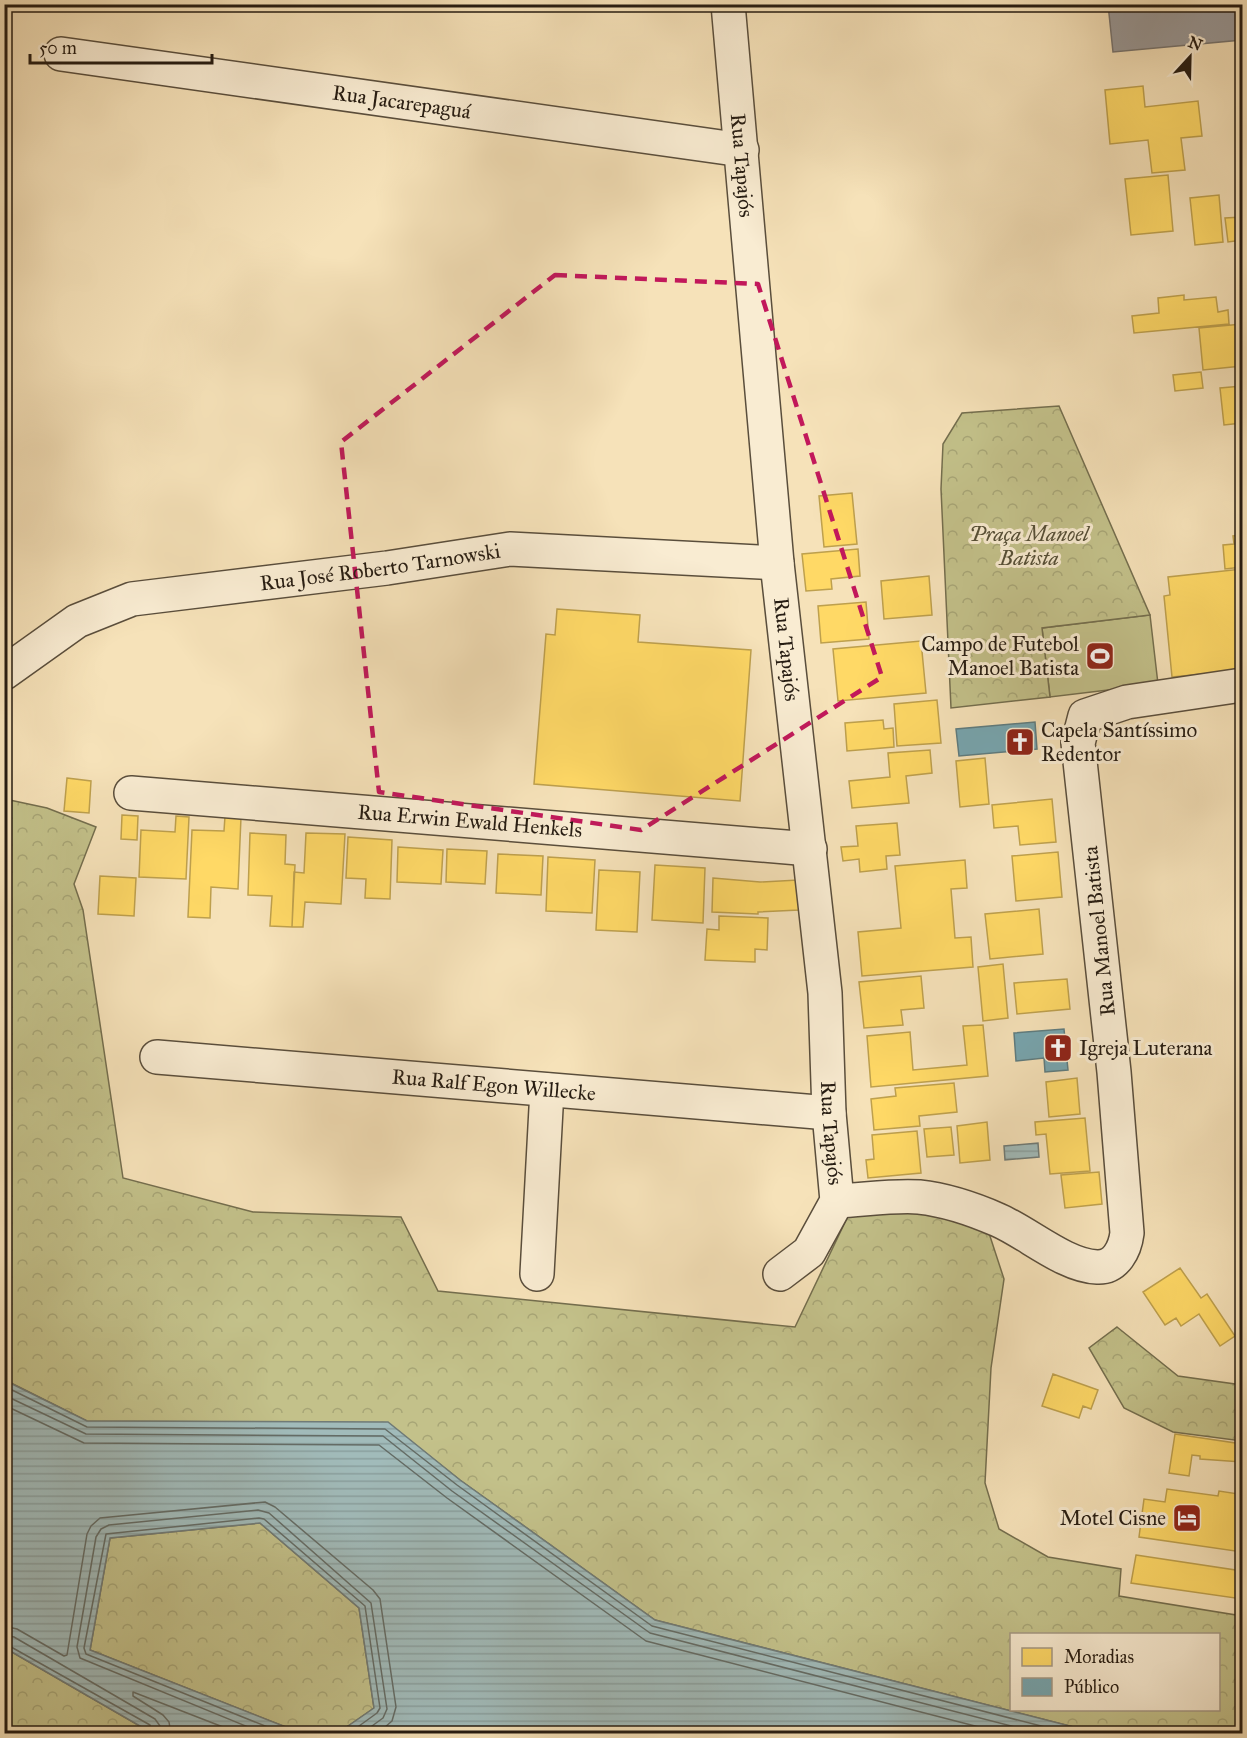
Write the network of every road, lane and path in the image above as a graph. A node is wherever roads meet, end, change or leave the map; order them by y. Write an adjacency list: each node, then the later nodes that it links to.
1 (729, 4): 3 (street, Rua Tapajós)
2 (61, 54): 3 (street, Rua Jacarepaguá)
3 (742, 150): 4 (street, Rua Tapajós)
4 (777, 563): 5 (street, Rua José Roberto Tarnowski); 8 (street, Rua Tapajós)
5 (4, 673)
6 (1242, 685): 12 (street, Rua Manoel Batista)
7 (131, 793): 8 (street, Rua Erwin Ewald Henkels)
8 (810, 849): 11 (street, Rua Tapajós)
9 (157, 1057): 10 (street, Rua Ralf Egon Willecke)
10 (547, 1090): 11 (street, Rua Ralf Egon Willecke); 14 (street)
11 (829, 1113): 12 (street, Rua Tapajós)
12 (837, 1201): 13 (street, Rua Tapajós)
13 (780, 1274)
14 (537, 1275)

